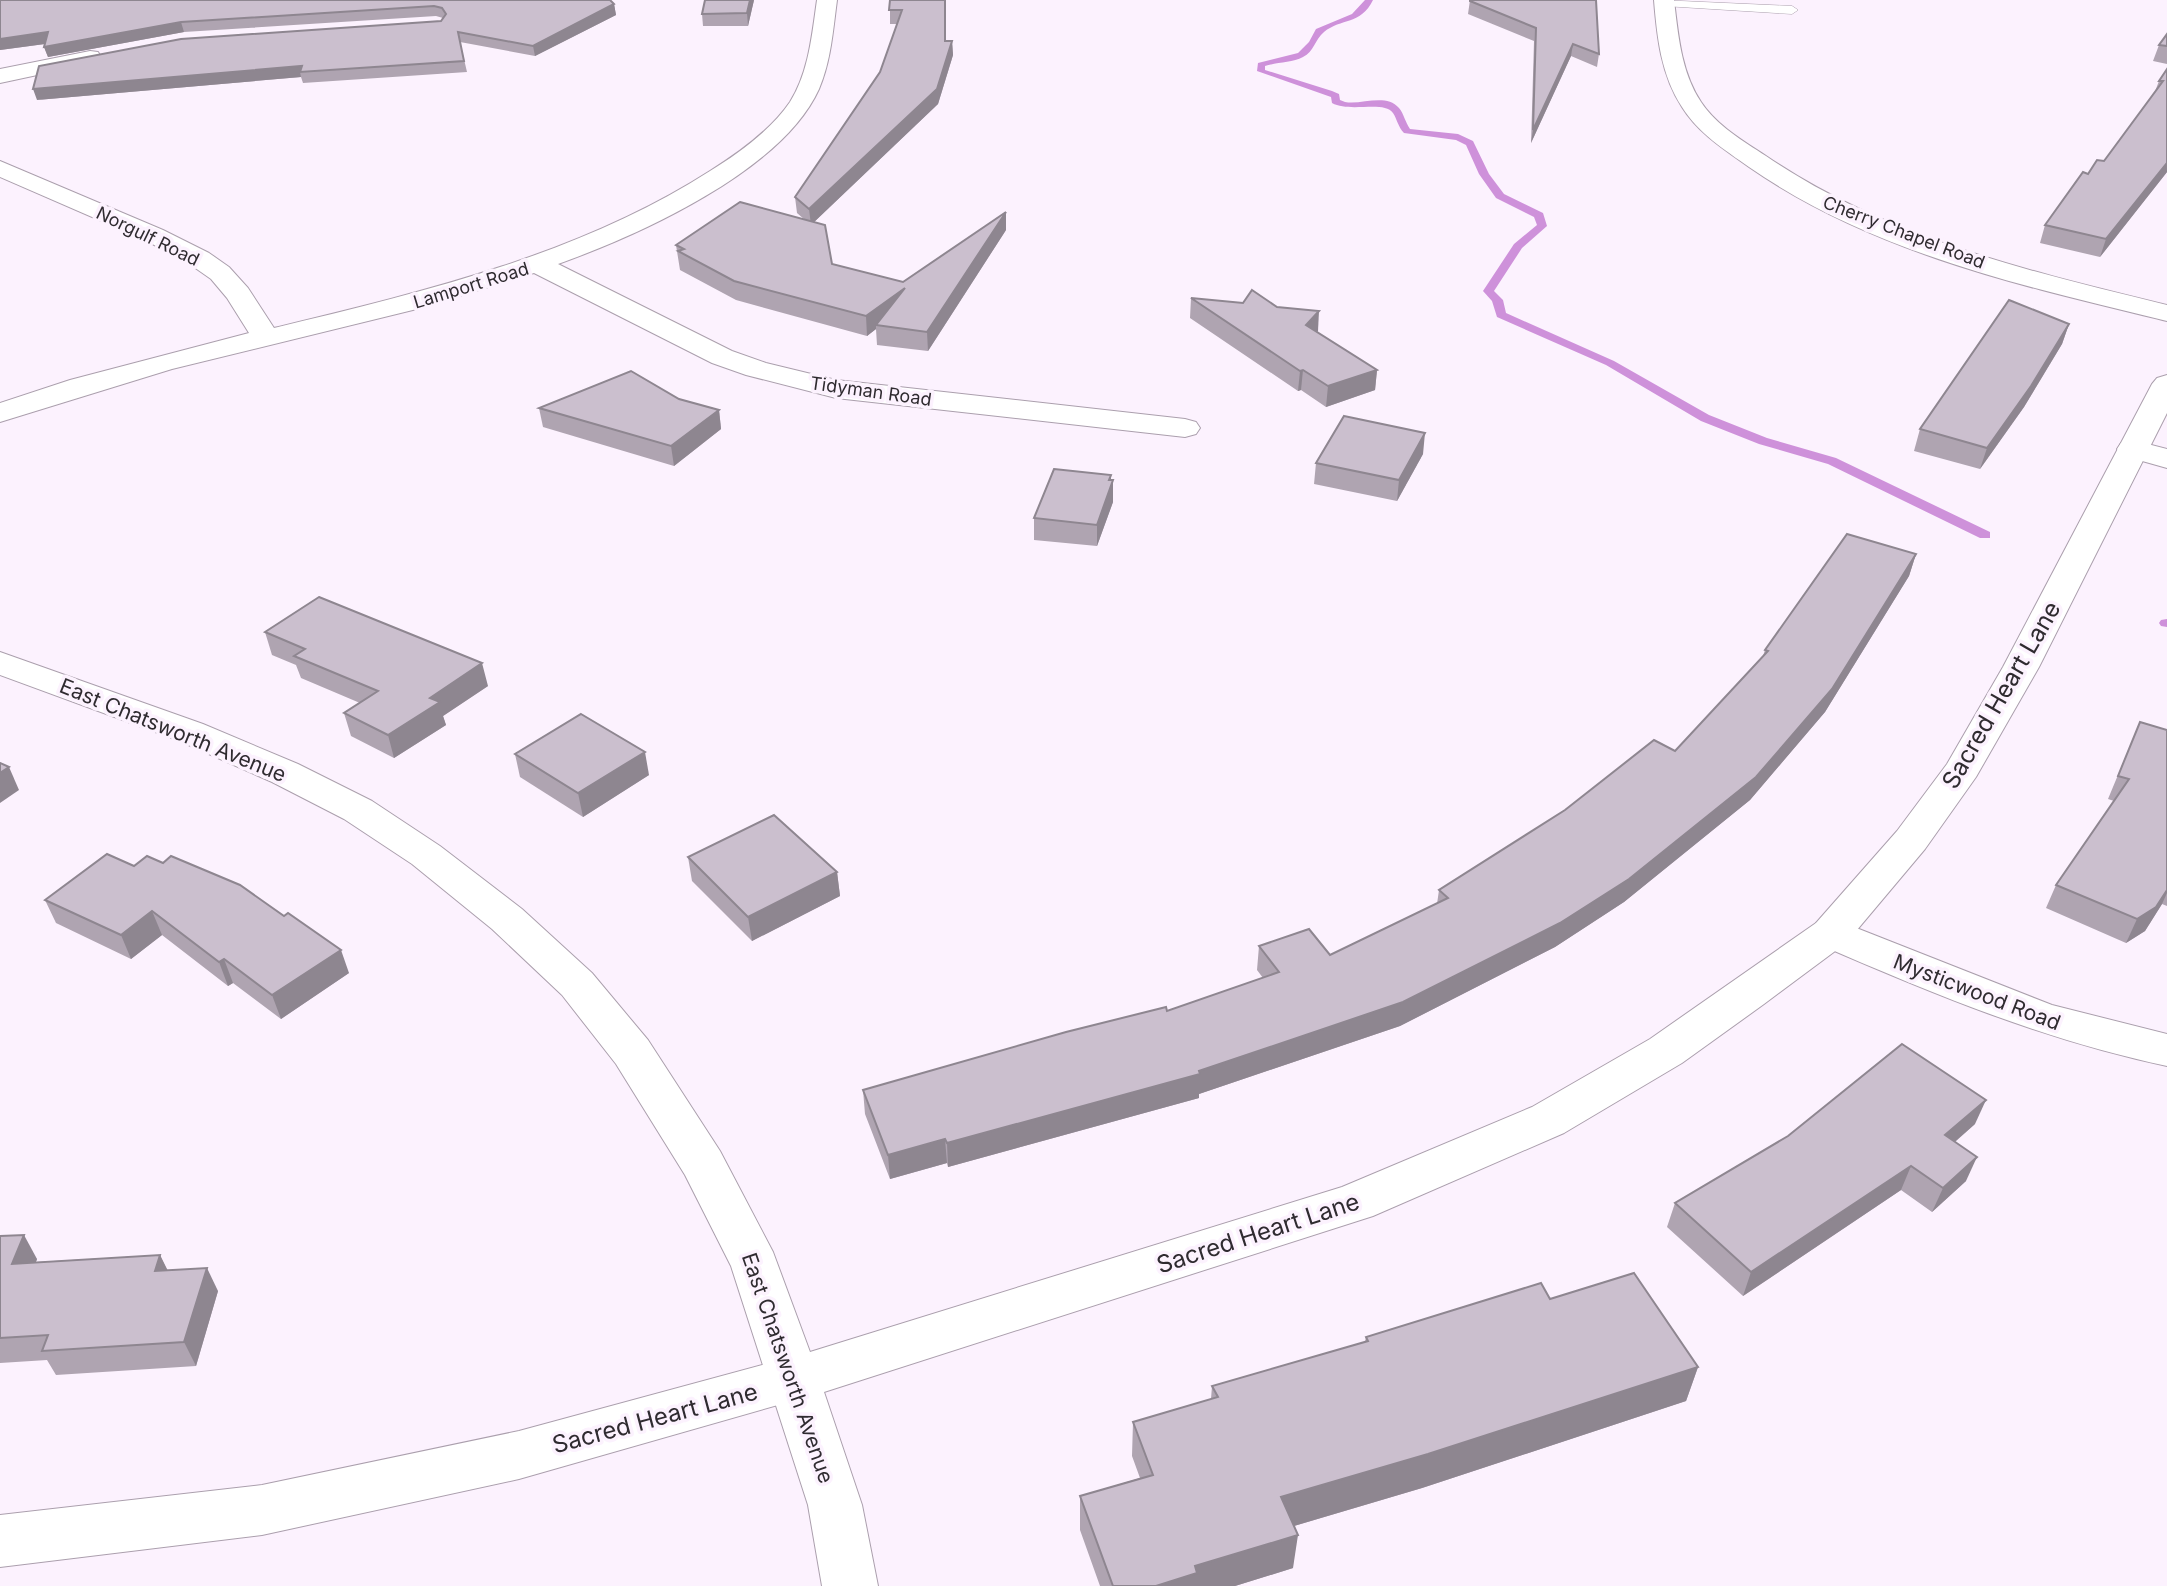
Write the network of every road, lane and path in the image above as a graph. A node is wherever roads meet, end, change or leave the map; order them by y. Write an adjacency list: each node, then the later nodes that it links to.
1 (827, 0): 7 (street, Lamport Road)
2 (1664, 1): 3 (lane); 8 (street, Cherry Chapel Road)
3 (1792, 10)
4 (114, 52): 5 (street)
5 (0, 76)
6 (0, 168): 9 (street, Norgulf Road)
7 (539, 265): 9 (street, Lamport Road); 12 (street, Tidyman Road)
8 (2167, 313)
9 (267, 339): 11 (street, Lamport Road)
10 (2167, 384): 13 (street, Sacred Heart Lane)
11 (0, 413)
12 (1185, 428)
13 (2150, 454): 15 (street, Sacred Heart Lane)
14 (0, 663): 17 (street, East Chatsworth Avenue)
15 (1831, 933): 16 (street, Mysticwood Road); 17 (street, Sacred Heart Lane)
16 (2167, 1049)
17 (795, 1379): 18 (street, Sacred Heart Lane); 19 (street, East Chatsworth Avenue)
18 (0, 1541)
19 (850, 1586)

